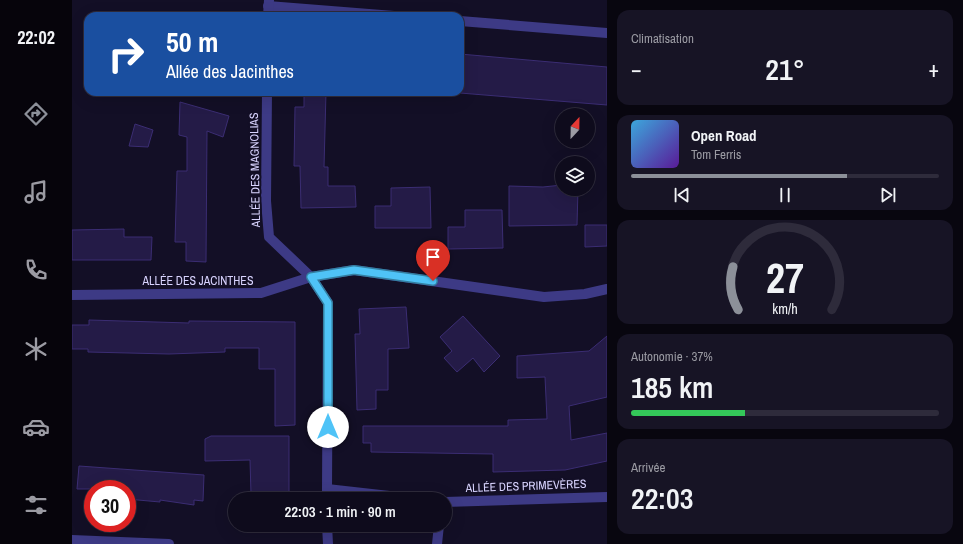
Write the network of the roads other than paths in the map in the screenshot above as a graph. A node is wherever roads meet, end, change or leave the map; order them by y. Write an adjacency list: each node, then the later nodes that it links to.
1 (268, 7): 2 (street)
2 (338, 12)
3 (464, 21): 4 (street)
4 (607, 33)
5 (267, 96): 6 (street, ALLÉE DES MAGNOLIAS)
6 (311, 277): 7 (street, ALLÉE DES JACINTHES); 8 (street, ALLÉE DES JACINTHES); 9 (street, ALLÉE DES MAGNOLIAS)
7 (607, 289)
8 (72, 295)
9 (327, 492)
10 (607, 497): 11 (street, ALLÉE DES PRIMEVÈRES)
11 (452, 502)
12 (327, 532): 16 (street)
13 (437, 532): 17 (street)
14 (75, 541): 15 (street)
15 (169, 544)
16 (328, 544)
17 (436, 544)

